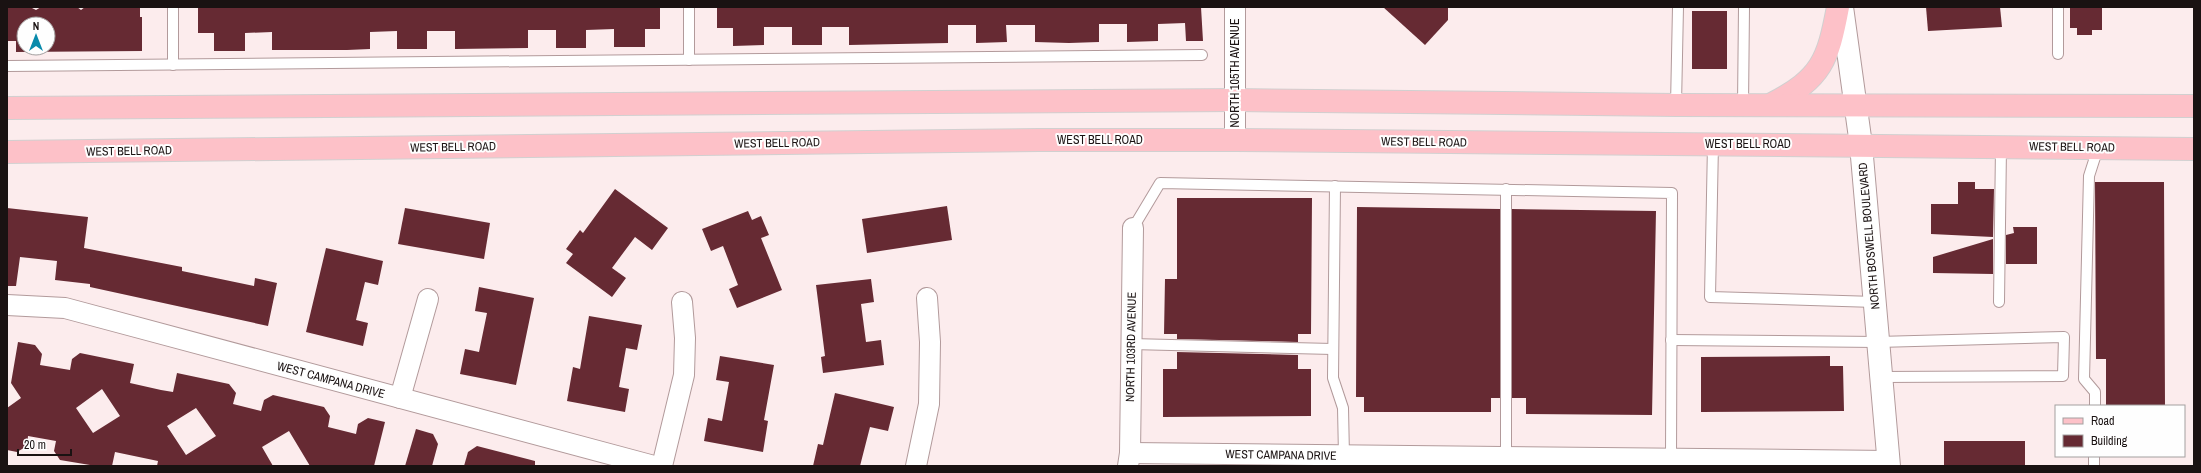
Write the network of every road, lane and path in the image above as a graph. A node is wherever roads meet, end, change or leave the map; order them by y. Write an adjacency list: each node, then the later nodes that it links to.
1 (173, 7): 12 (lane)
2 (689, 7): 11 (lane)
3 (1235, 7): 14 (street, NORTH 105TH AVENUE)
4 (1678, 7): 15 (lane)
5 (1744, 7): 16 (lane)
6 (1838, 7): 17 (main road)
7 (1842, 7): 18 (street, NORTH BOSWELL BOULEVARD)
8 (2058, 7): 9 (lane)
9 (2058, 54)
10 (1202, 55): 11 (lane)
11 (689, 60): 12 (lane)
12 (173, 65): 13 (lane)
13 (7, 66)
14 (1236, 100): 15 (main road); 20 (main road); 21 (street, NORTH 105TH AVENUE)
15 (1676, 105): 16 (main road)
16 (1743, 106): 17 (main road)
17 (1770, 106): 18 (main road)
18 (1857, 106): 19 (main road); 23 (street, NORTH BOSWELL BOULEVARD)
19 (2194, 106)
20 (7, 108)
21 (1235, 140): 22 (main road, WEST BELL ROAD); 27 (main road, WEST BELL ROAD)
22 (1713, 144): 23 (main road, WEST BELL ROAD); 34 (lane)
23 (1861, 145): 24 (main road, WEST BELL ROAD); 34 (street, NORTH BOSWELL BOULEVARD)
24 (2001, 147): 25 (main road, WEST BELL ROAD); 35 (lane)
25 (2098, 148): 26 (main road, WEST BELL ROAD); 43 (lane)
26 (2194, 149)
27 (7, 152)
28 (1335, 186): 29 (lane); 30 (lane); 40 (lane)
29 (1506, 189): 37 (lane); 45 (lane)
30 (1133, 228): 39 (street, NORTH 103RD AVENUE)
31 (926, 298): 52 (street)
32 (428, 299): 42 (street)
33 (682, 302): 51 (street)
34 (1875, 302): 38 (street, NORTH BOSWELL BOULEVARD)
35 (1999, 302)
36 (7, 305): 42 (street, WEST CAMPANA DRIVE)
37 (1671, 340): 38 (lane); 46 (lane)
38 (1878, 342): 41 (street, NORTH BOSWELL BOULEVARD); 41 (lane)
39 (1131, 344): 40 (lane); 47 (street, NORTH 103RD AVENUE)
40 (1333, 349): 44 (lane)
41 (1881, 377): 49 (street, NORTH BOSWELL BOULEVARD)
42 (400, 398): 50 (street, WEST CAMPANA DRIVE)
43 (2095, 405)
44 (1344, 456): 47 (street, WEST CAMPANA DRIVE); 48 (street, WEST CAMPANA DRIVE)
45 (1506, 457): 46 (street, WEST CAMPANA DRIVE); 48 (street, WEST CAMPANA DRIVE)
46 (1671, 459): 49 (street, WEST CAMPANA DRIVE)
47 (1129, 460)
48 (1472, 462)
49 (1889, 464)
50 (654, 466)
51 (662, 466)
52 (916, 466)

